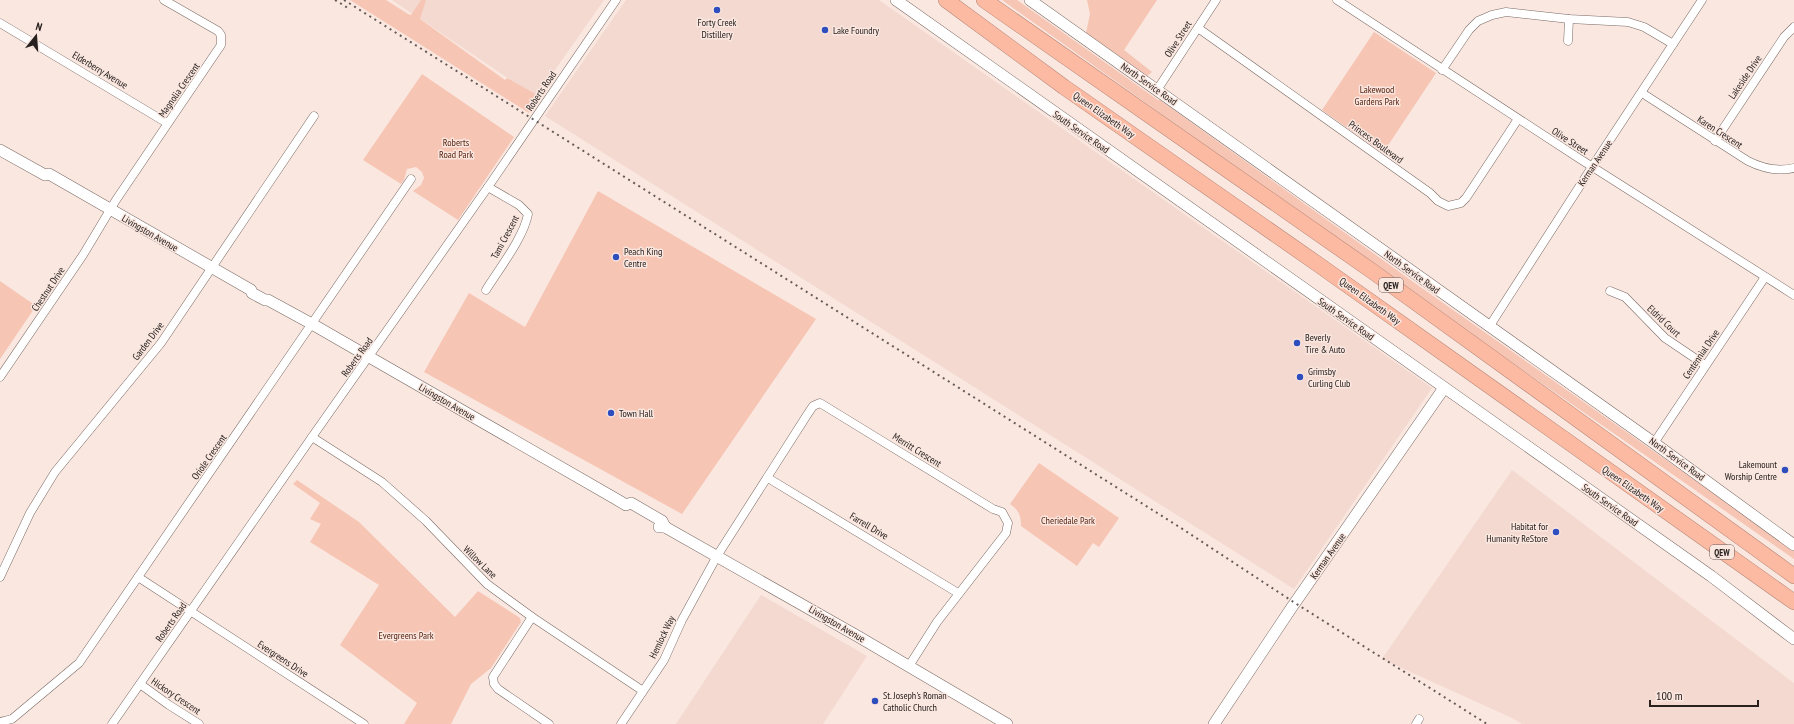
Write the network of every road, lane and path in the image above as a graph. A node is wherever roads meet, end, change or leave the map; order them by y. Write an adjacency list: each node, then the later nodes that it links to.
1 (164, 0): 21 (street, Magnolia Crescent)
2 (616, 0): 29 (street, Roberts Road)
3 (896, 0): 41 (street, South Service Road)
4 (946, 0): 51 (highway, Queen Elizabeth Way / QEW)
5 (984, 0): 48 (highway, QEW)
6 (1030, 0): 17 (street, North Service Road)
7 (1216, 0): 13 (street, Olive Street)
8 (1336, 0): 16 (street, Olive Street)
9 (1702, 0): 15 (street, Kerman Avenue)
10 (1569, 19): 14 (street); 15 (street); 16 (street)
11 (0, 23): 21 (street, Elderberry Avenue)
12 (1794, 27): 22 (street, Lakeside Drive)
13 (1198, 28): 17 (street, Olive Street); 20 (street, Princess Boulevard)
14 (1568, 41)
15 (1673, 44): 18 (street, Kerman Avenue)
16 (1442, 70): 20 (street, Olive Street)
17 (1157, 90): 37 (street, North Service Road)
18 (1642, 93): 22 (street, Karen Crescent); 25 (street, Kerman Avenue)
19 (314, 116): 31 (street, Garden Drive)
20 (1518, 119): 25 (street, Olive Street)
21 (167, 123): 30 (street, Magnolia Crescent)
22 (1715, 141): 26 (street, Karen Crescent)
23 (0, 143): 27 (street, Livingston Avenue)
24 (0, 150): 27 (street, Livingston Avenue)
25 (1592, 167): 32 (street, Olive Street); 37 (street, Kerman Avenue)
26 (1794, 168)
27 (49, 174): 30 (street, Livingston Avenue)
28 (411, 179): 36 (street, Oriole Crescent)
29 (488, 187): 33 (street, Tami Crescent); 38 (street, Roberts Road)
30 (110, 210): 31 (street, Livingston Avenue); 40 (street, Chestnut Drive)
31 (212, 268): 36 (street, Livingston Avenue); 47 (street, Garden Drive)
32 (1765, 277): 35 (street, Olive Street); 39 (street, Centennial Drive)
33 (486, 290)
34 (1610, 291): 39 (street, Eldrid Court)
35 (1794, 296)
36 (312, 324): 38 (street, Livingston Avenue); 49 (street, Oriole Crescent)
37 (1489, 327): 43 (street, North Service Road)
38 (368, 357): 42 (street, Roberts Road); 46 (street, Livingston Avenue)
39 (1705, 365): 43 (street, Centennial Drive)
40 (0, 377)
41 (1444, 388): 54 (street, South Service Road); 65 (street, Kerman Avenue)
42 (312, 437): 52 (street, Roberts Road); 53 (street, Willow Lane)
43 (1654, 443): 45 (street, North Service Road)
44 (768, 478): 46 (street, Merritt Crescent); 50 (street, Farrell Drive); 50 (street, Merritt Crescent)
45 (1794, 545)
46 (717, 556): 55 (street, Livingston Avenue); 57 (street, Hemlock Way)
47 (0, 576)
48 (1794, 576)
49 (138, 577): 52 (street, Evergreens Drive); 58 (street, Oriole Crescent)
50 (958, 593): 55 (street, Merritt Crescent)
51 (1794, 602)
52 (191, 611): 56 (street, Roberts Road); 61 (street, Evergreens Drive)
53 (532, 617): 57 (street, Willow Lane); 62 (street)
54 (1794, 639)
55 (909, 666): 64 (street, Livingston Avenue)
56 (140, 684): 59 (street, Roberts Road); 60 (street, Hickory Crescent)
57 (643, 690): 63 (street, Hemlock Way)
58 (0, 722)
59 (112, 724)
60 (199, 724)
61 (364, 724)
62 (549, 724)
63 (620, 724)
64 (1007, 724)
65 (1214, 724)

